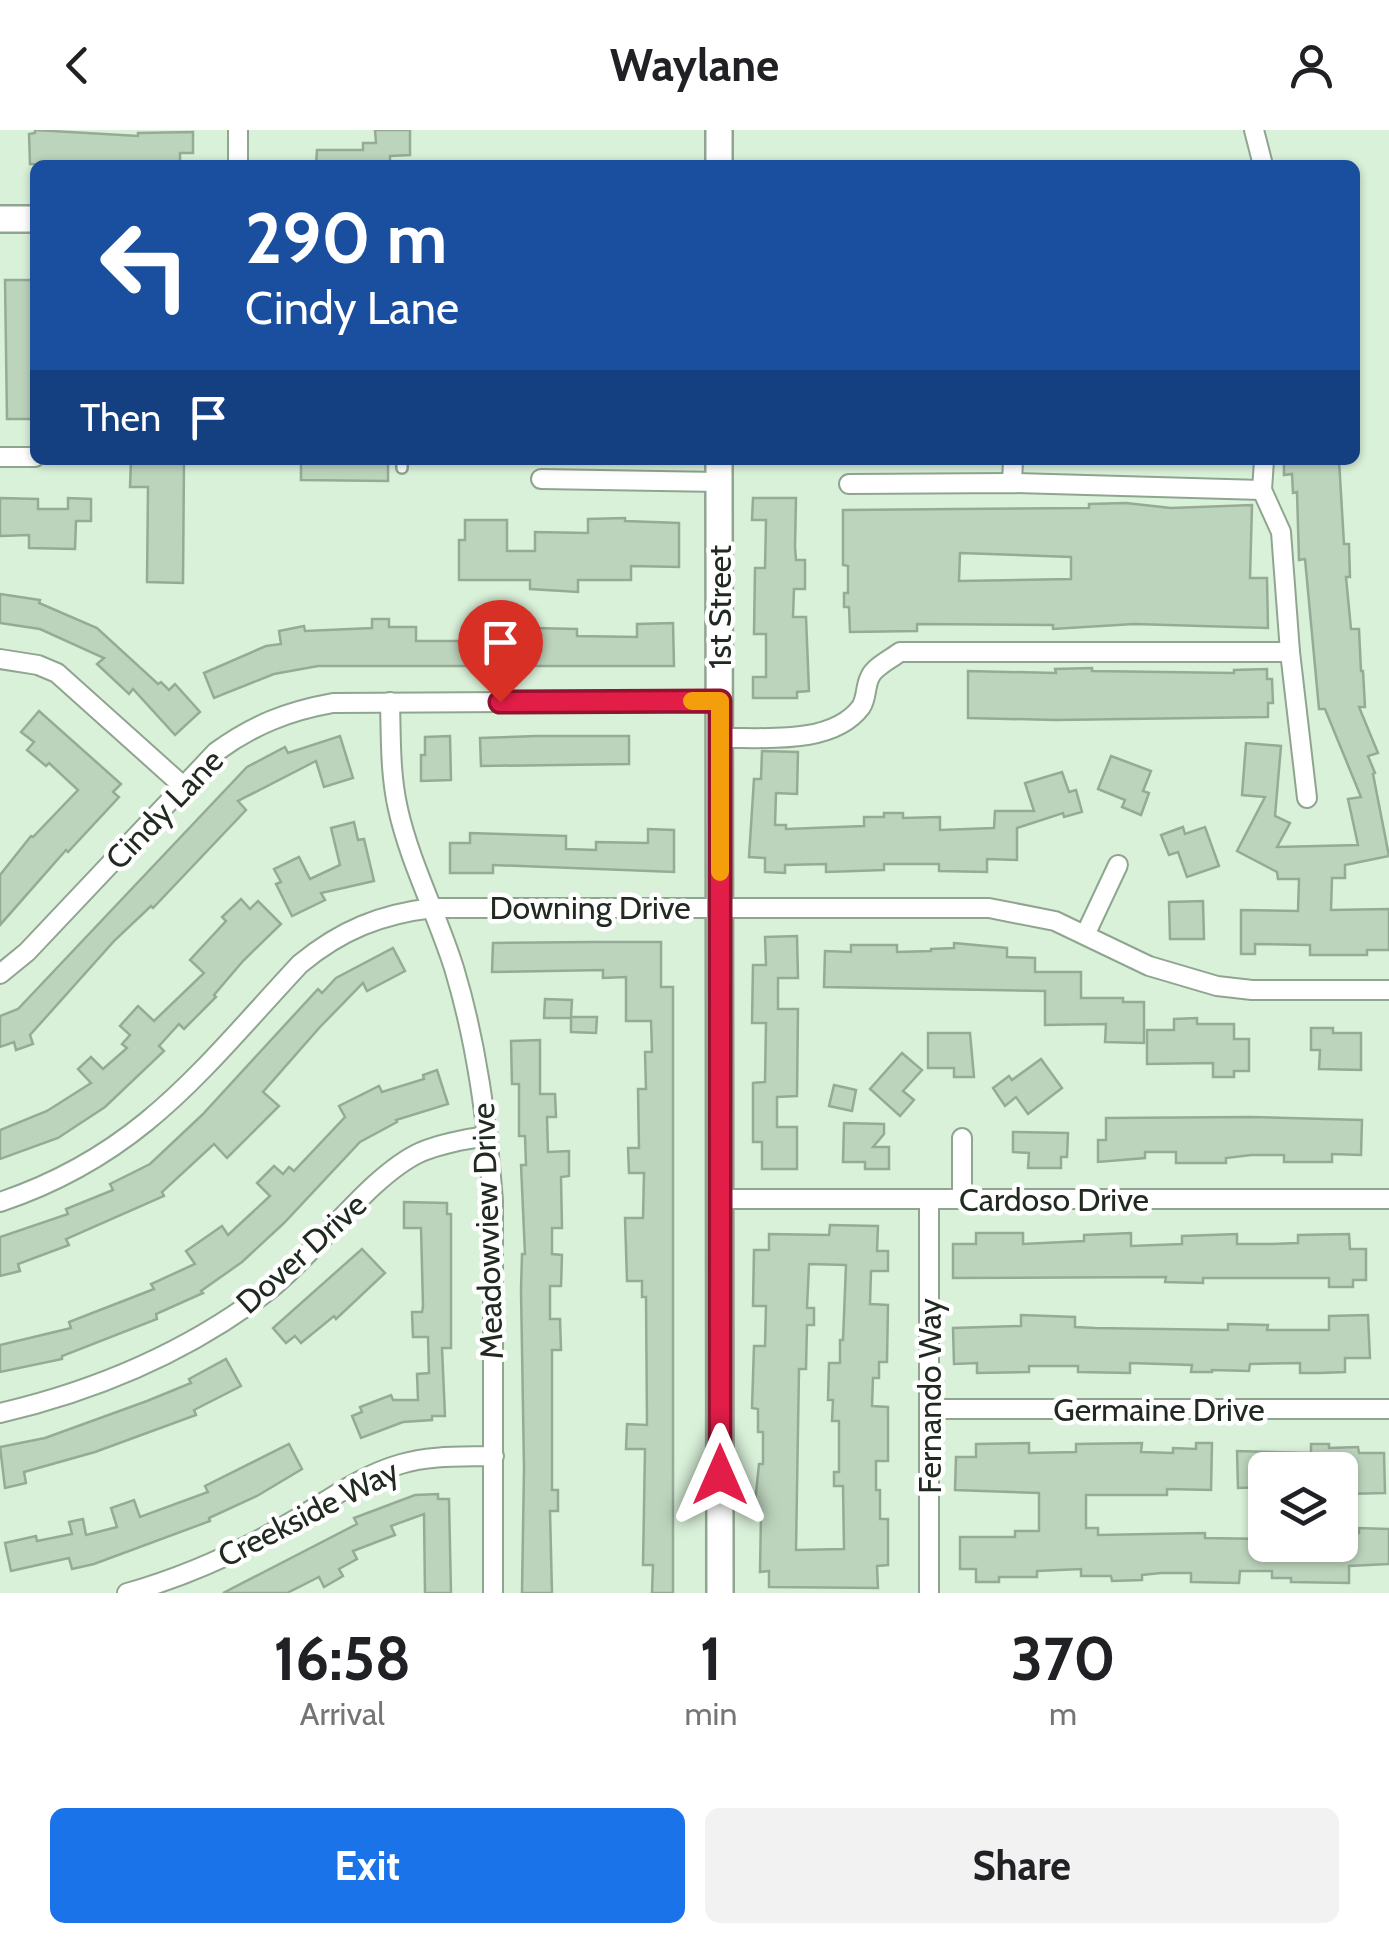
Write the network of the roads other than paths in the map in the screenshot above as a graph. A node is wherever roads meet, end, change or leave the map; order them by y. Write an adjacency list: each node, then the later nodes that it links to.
1 (238, 130): 4 (street)
2 (720, 130): 5 (street)
3 (1254, 130): 6 (street)
4 (238, 160)
5 (719, 160)
6 (1263, 160)
7 (30, 219): 8 (street)
8 (0, 220)
9 (0, 457): 10 (street)
10 (30, 457)
11 (1013, 465): 15 (street)
12 (1264, 465): 17 (street)
13 (719, 471): 14 (street); 20 (street, 1st Street)
14 (541, 479)
15 (1012, 483): 16 (street); 17 (street)
16 (849, 484)
17 (1262, 490): 18 (street)
18 (1290, 652): 22 (street); 24 (street)
19 (0, 659): 23 (street)
20 (720, 701): 21 (street, Cindy Lane); 22 (street, 1st Street)
21 (390, 702): 23 (street, Cindy Lane); 27 (street, Meadowview Drive)
22 (720, 738): 26 (street, 1st Street)
23 (183, 786): 29 (street, Cindy Lane)
24 (1307, 798)
25 (1118, 865): 28 (street)
26 (720, 907): 27 (street, Downing Drive); 28 (street, Downing Drive); 33 (street, 1st Street)
27 (433, 908): 31 (street, Meadowview Drive); 37 (street, Downing Drive)
28 (1086, 933): 30 (street, Downing Drive)
29 (0, 974)
30 (1389, 990)
31 (488, 1136): 40 (street, Dover Drive); 41 (street, Meadowview Drive)
32 (962, 1138): 35 (street)
33 (720, 1199): 34 (street, Cardoso Drive); 44 (street, 1st Street)
34 (930, 1199): 35 (street, Cardoso Drive); 38 (street, Fernando Way)
35 (962, 1199): 36 (street, Cardoso Drive)
36 (1389, 1199)
37 (0, 1202)
38 (929, 1409): 39 (street, Germaine Drive); 45 (street, Fernando Way)
39 (1389, 1409)
40 (0, 1413)
41 (494, 1456): 42 (street, Creekside Way); 43 (street, Meadowview Drive)
42 (127, 1593)
43 (494, 1593)
44 (720, 1593)
45 (929, 1593)

